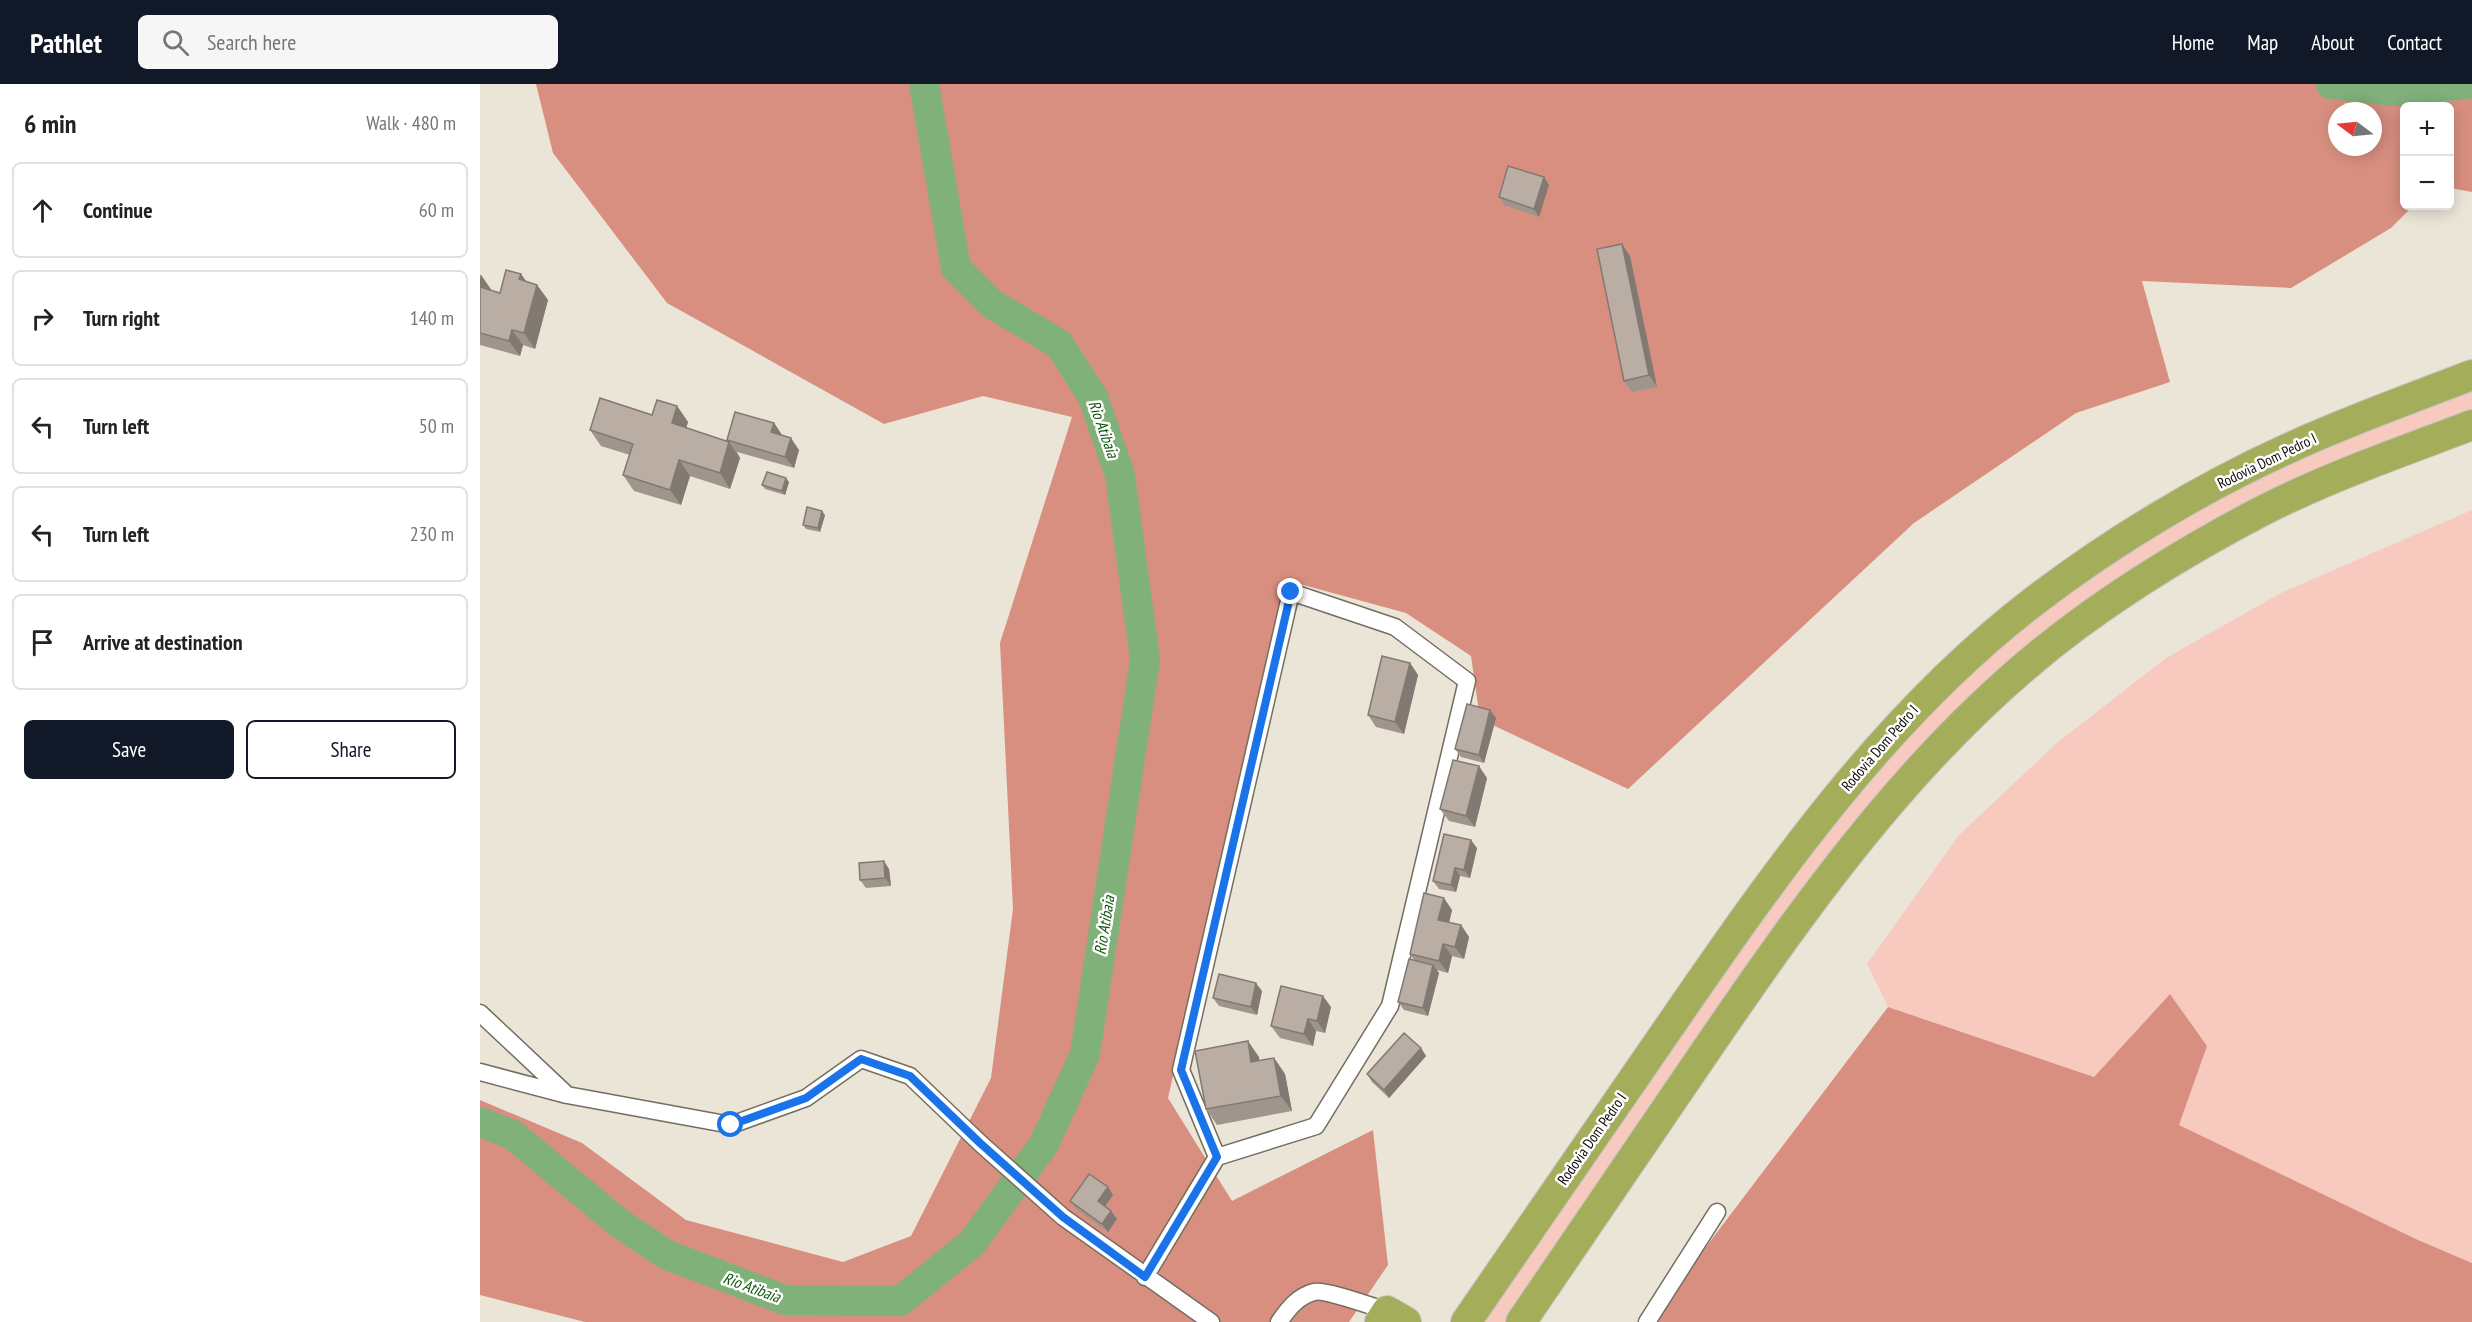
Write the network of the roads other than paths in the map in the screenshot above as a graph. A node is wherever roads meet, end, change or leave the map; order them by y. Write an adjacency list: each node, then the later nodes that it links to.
1 (2472, 375): 12 (highway, Rodovia Dom Pedro I)
2 (2472, 425): 13 (highway)
3 (480, 1013): 5 (street)
4 (480, 1072): 5 (street)
5 (567, 1095): 8 (street)
6 (1217, 1157): 6 (street); 8 (street)
7 (1717, 1212): 14 (street)
8 (1145, 1277): 10 (street)
9 (1391, 1318): 11 (street)
10 (1211, 1322)
11 (1279, 1322)
12 (1466, 1322)
13 (1521, 1322)
14 (1647, 1322)

